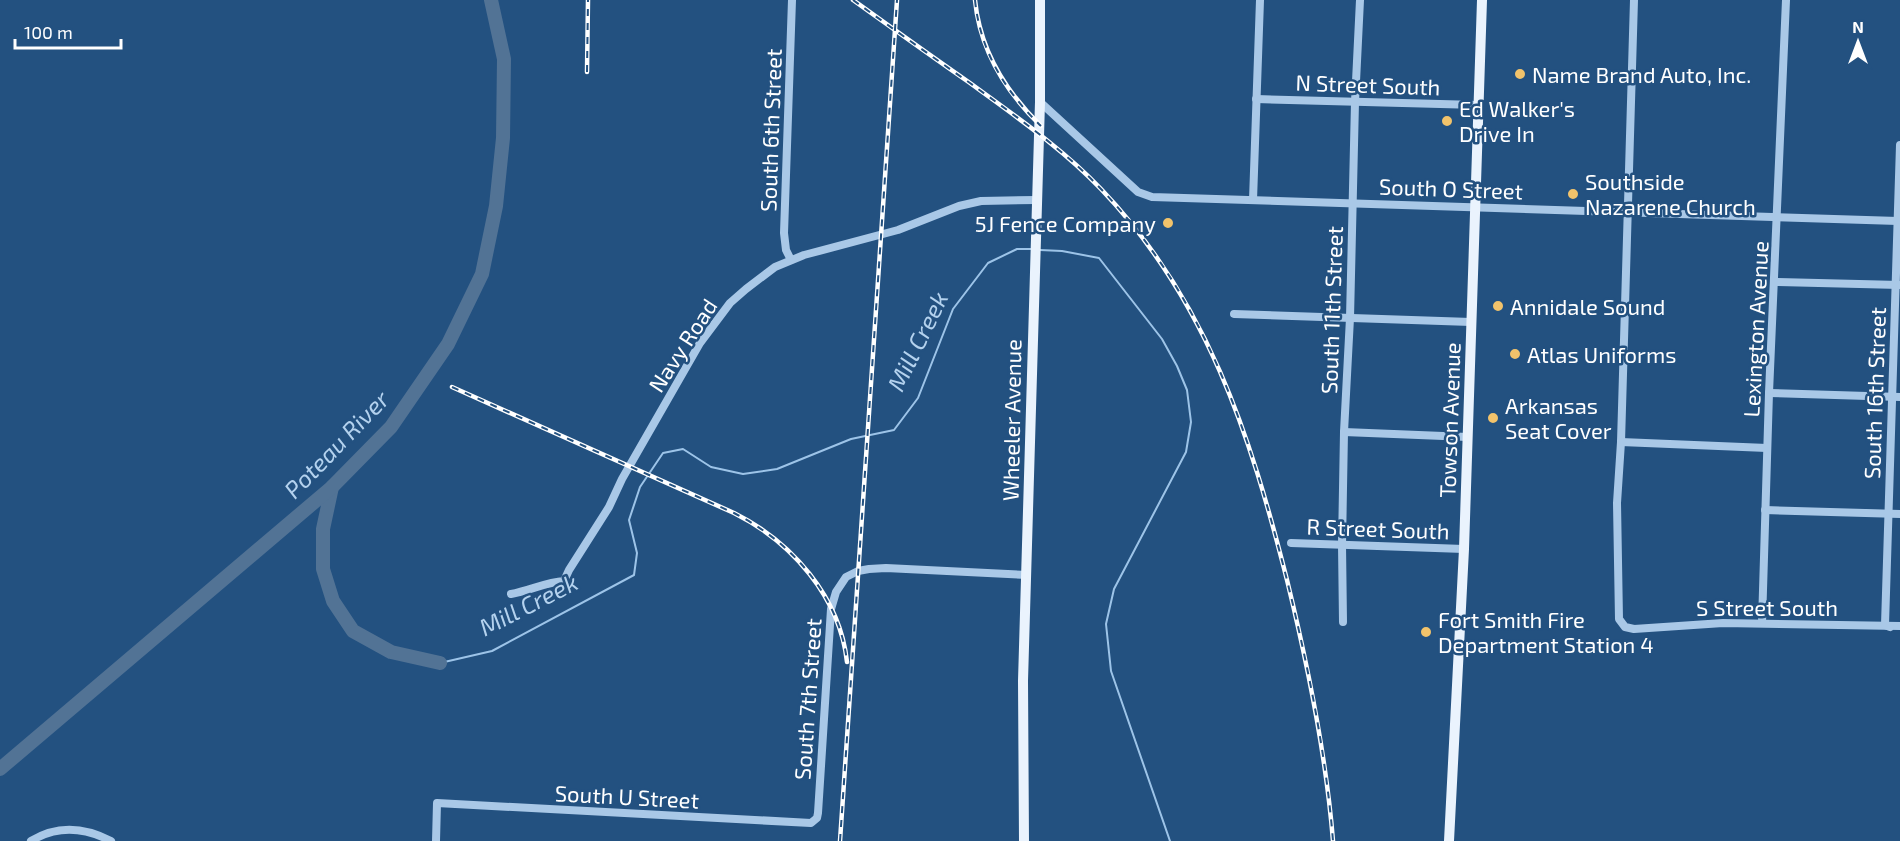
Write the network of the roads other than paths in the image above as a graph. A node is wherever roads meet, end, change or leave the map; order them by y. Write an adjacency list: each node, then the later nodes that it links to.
1 (792, 0): 20 (street, South 6th Street)
2 (1040, 0): 9 (main road, Wheeler Avenue)
3 (1260, 0): 8 (street)
4 (1360, 0): 10 (street, South 11th Street)
5 (1482, 0): 11 (main road, Towson Avenue)
6 (1634, 0): 17 (street)
7 (1786, 0): 18 (street, Lexington Avenue)
8 (1256, 99): 10 (street, N Street South); 14 (street)
9 (1040, 102): 13 (main road, Wheeler Avenue); 14 (street, South O Street)
10 (1355, 102): 11 (street, N Street South); 15 (street, South 11th Street)
11 (1478, 105): 16 (main road, Towson Avenue)
12 (1900, 145): 19 (street, South 16th Street)
13 (1036, 200): 20 (street, Navy Road); 38 (main road, Wheeler Avenue)
14 (1253, 200): 15 (street, South O Street)
15 (1352, 202): 16 (street, South O Street); 24 (street, South 11th Street)
16 (1475, 207): 17 (street, South O Street); 25 (main road, Towson Avenue)
17 (1628, 212): 18 (street, South O Street); 30 (street)
18 (1778, 216): 19 (street, South O Street); 21 (street, Lexington Avenue)
19 (1898, 221): 22 (street, South 16th Street)
20 (791, 260): 39 (street, Navy Road)
21 (1775, 282): 22 (street); 26 (street, Lexington Avenue)
22 (1898, 285): 27 (street, South 16th Street)
23 (1234, 314): 24 (street)
24 (1350, 318): 25 (street); 28 (street, South 11th Street)
25 (1471, 322): 29 (main road, Towson Avenue)
26 (1769, 393): 27 (street); 31 (street, Lexington Avenue)
27 (1896, 397): 33 (street, South 16th Street)
28 (1344, 432): 29 (street); 36 (street, South 11th Street)
29 (1468, 436): 37 (main road, Towson Avenue)
30 (1621, 442): 31 (street); 41 (street, S Street South)
31 (1767, 448): 32 (street, Lexington Avenue)
32 (1765, 510): 33 (street); 41 (street, Lexington Avenue)
33 (1888, 513): 34 (street); 42 (street, South 16th Street)
34 (1900, 514)
35 (1291, 543): 36 (street, R Street South)
36 (1342, 545): 37 (street, R Street South); 40 (street, South 11th Street)
37 (1464, 549): 50 (main road, Towson Avenue)
38 (1027, 575): 45 (street, South 7th Street); 49 (main road, Wheeler Avenue)
39 (511, 594)
40 (1342, 622)
41 (1762, 623): 42 (street, S Street South)
42 (1885, 626): 43 (street, S Street South); 44 (street)
43 (1900, 626)
44 (1900, 632)
45 (814, 821): 48 (street, South U Street)
46 (31, 841): 47 (street)
47 (111, 841)
48 (436, 841)
49 (1024, 841)
50 (1449, 841)

